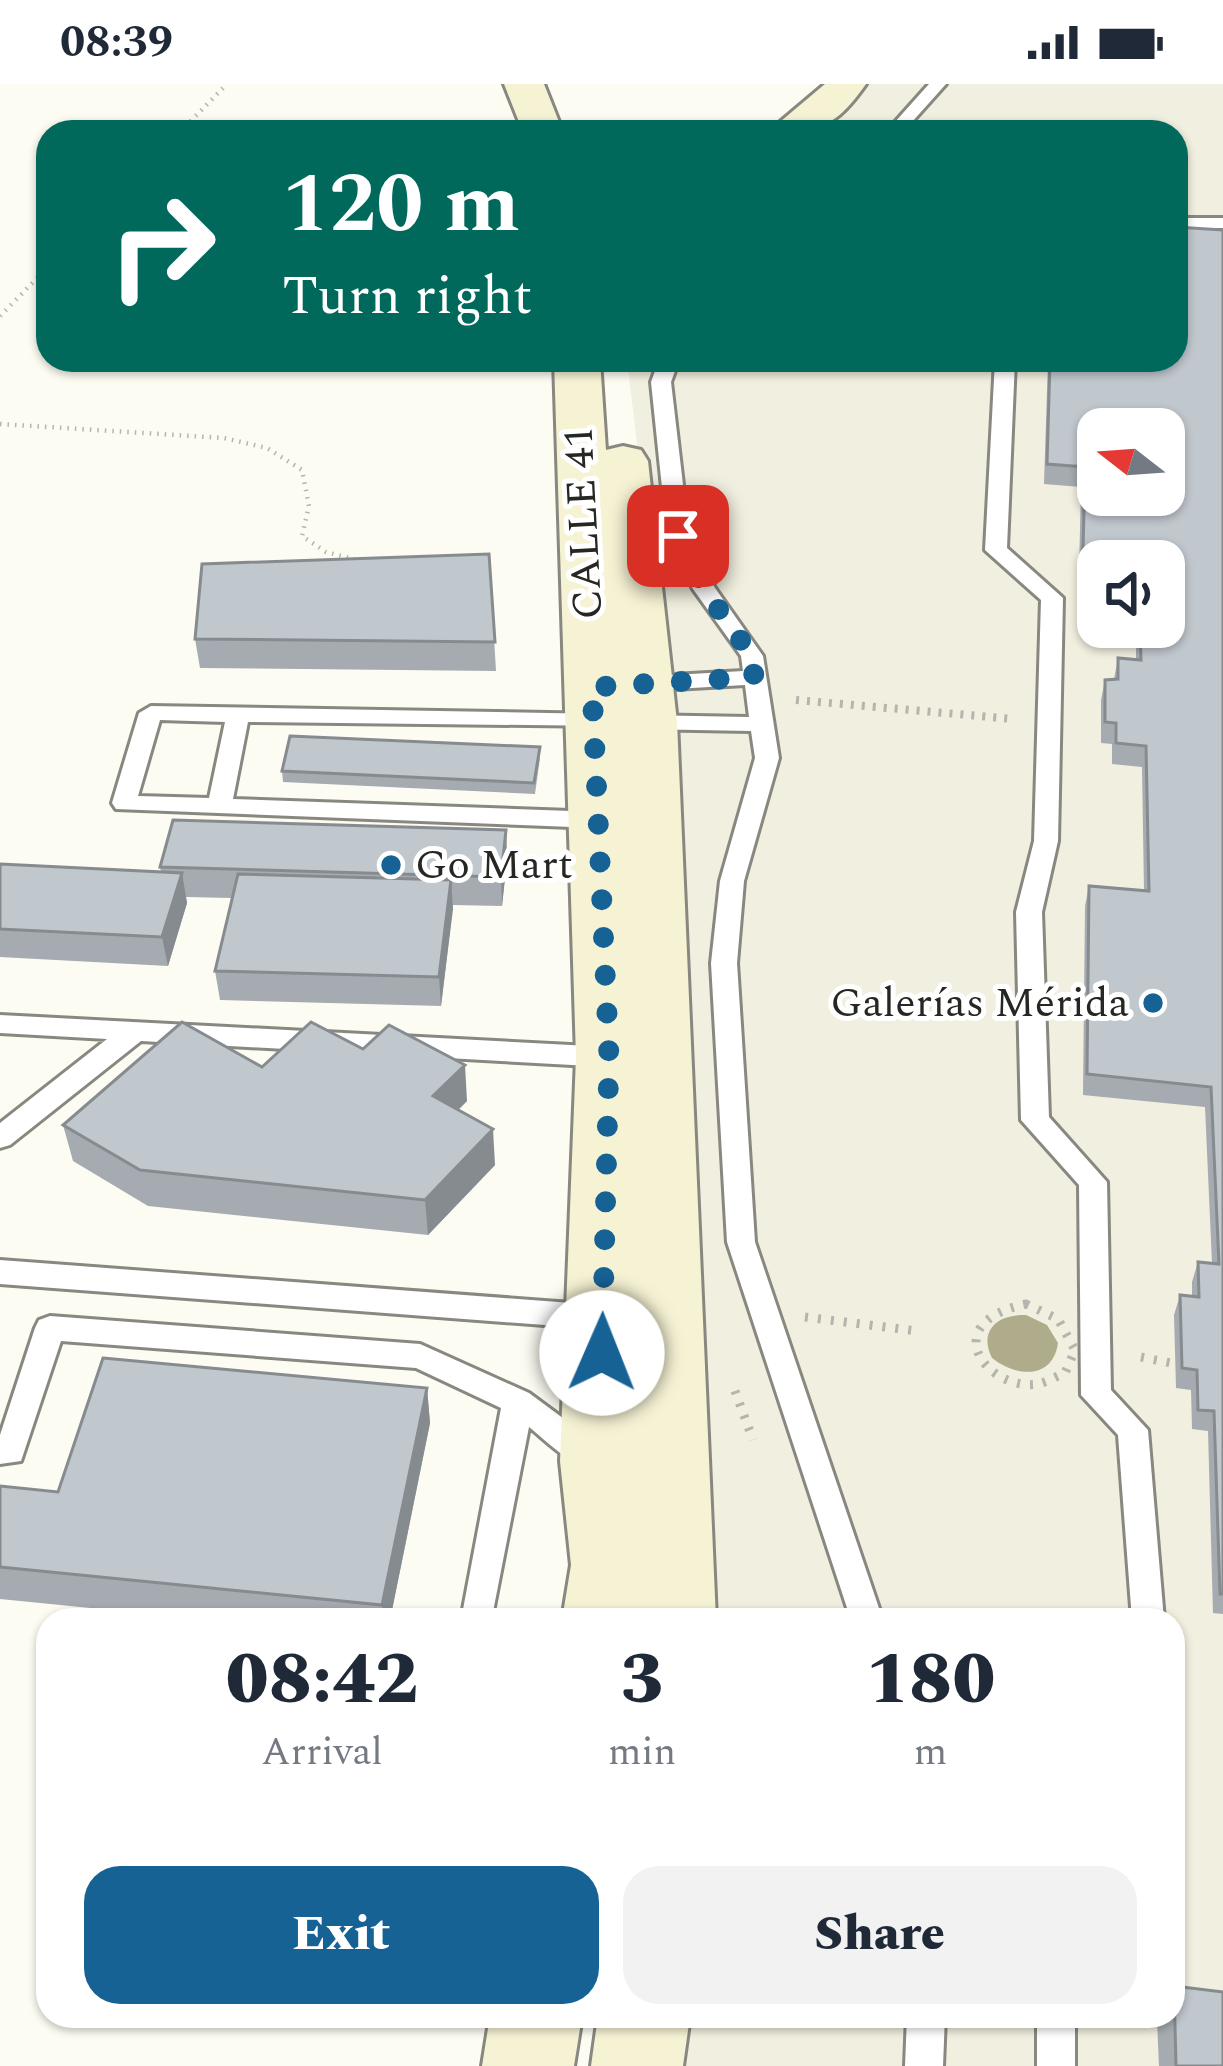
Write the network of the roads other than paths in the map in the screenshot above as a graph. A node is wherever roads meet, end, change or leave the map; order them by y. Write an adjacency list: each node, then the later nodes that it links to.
1 (524, 84): 4 (main road)
2 (846, 84): 5 (main road)
3 (938, 84): 6 (lane)
4 (542, 120)
5 (810, 120)
6 (905, 120)
7 (1188, 223): 8 (lane)
8 (1223, 224)
9 (579, 372): 14 (main road, CALLE 41)
10 (613, 372): 14 (main road, CALLE 41)
11 (664, 372): 13 (lane)
12 (1004, 372): 32 (lane)
13 (754, 677): 14 (lane); 16 (lane)
14 (620, 703): 15 (lane); 16 (lane); 18 (main road, CALLE 41); 30 (main road, CALLE 41)
15 (238, 715): 17 (lane); 17 (lane)
16 (762, 724): 31 (lane)
17 (219, 807): 18 (lane)
18 (598, 820): 21 (main road, CALLE 41)
19 (0, 1024): 20 (lane)
20 (137, 1030): 21 (lane); 22 (lane)
21 (609, 1057): 24 (main road, CALLE 41)
22 (0, 1138)
23 (0, 1272): 24 (lane)
24 (602, 1317): 27 (main road, CALLE 41)
25 (518, 1402): 26 (lane); 27 (lane); 28 (lane)
26 (0, 1451)
27 (598, 1461): 29 (main road, CALLE 41)
28 (478, 1608)
29 (604, 1608)
30 (675, 1608)
31 (863, 1608)
32 (1147, 1608)
33 (534, 2028): 37 (main road)
34 (642, 2028): 38 (main road)
35 (926, 2028): 39 (lane)
36 (1056, 2028): 40 (lane)
37 (528, 2066)
38 (637, 2066)
39 (924, 2066)
40 (1056, 2066)

